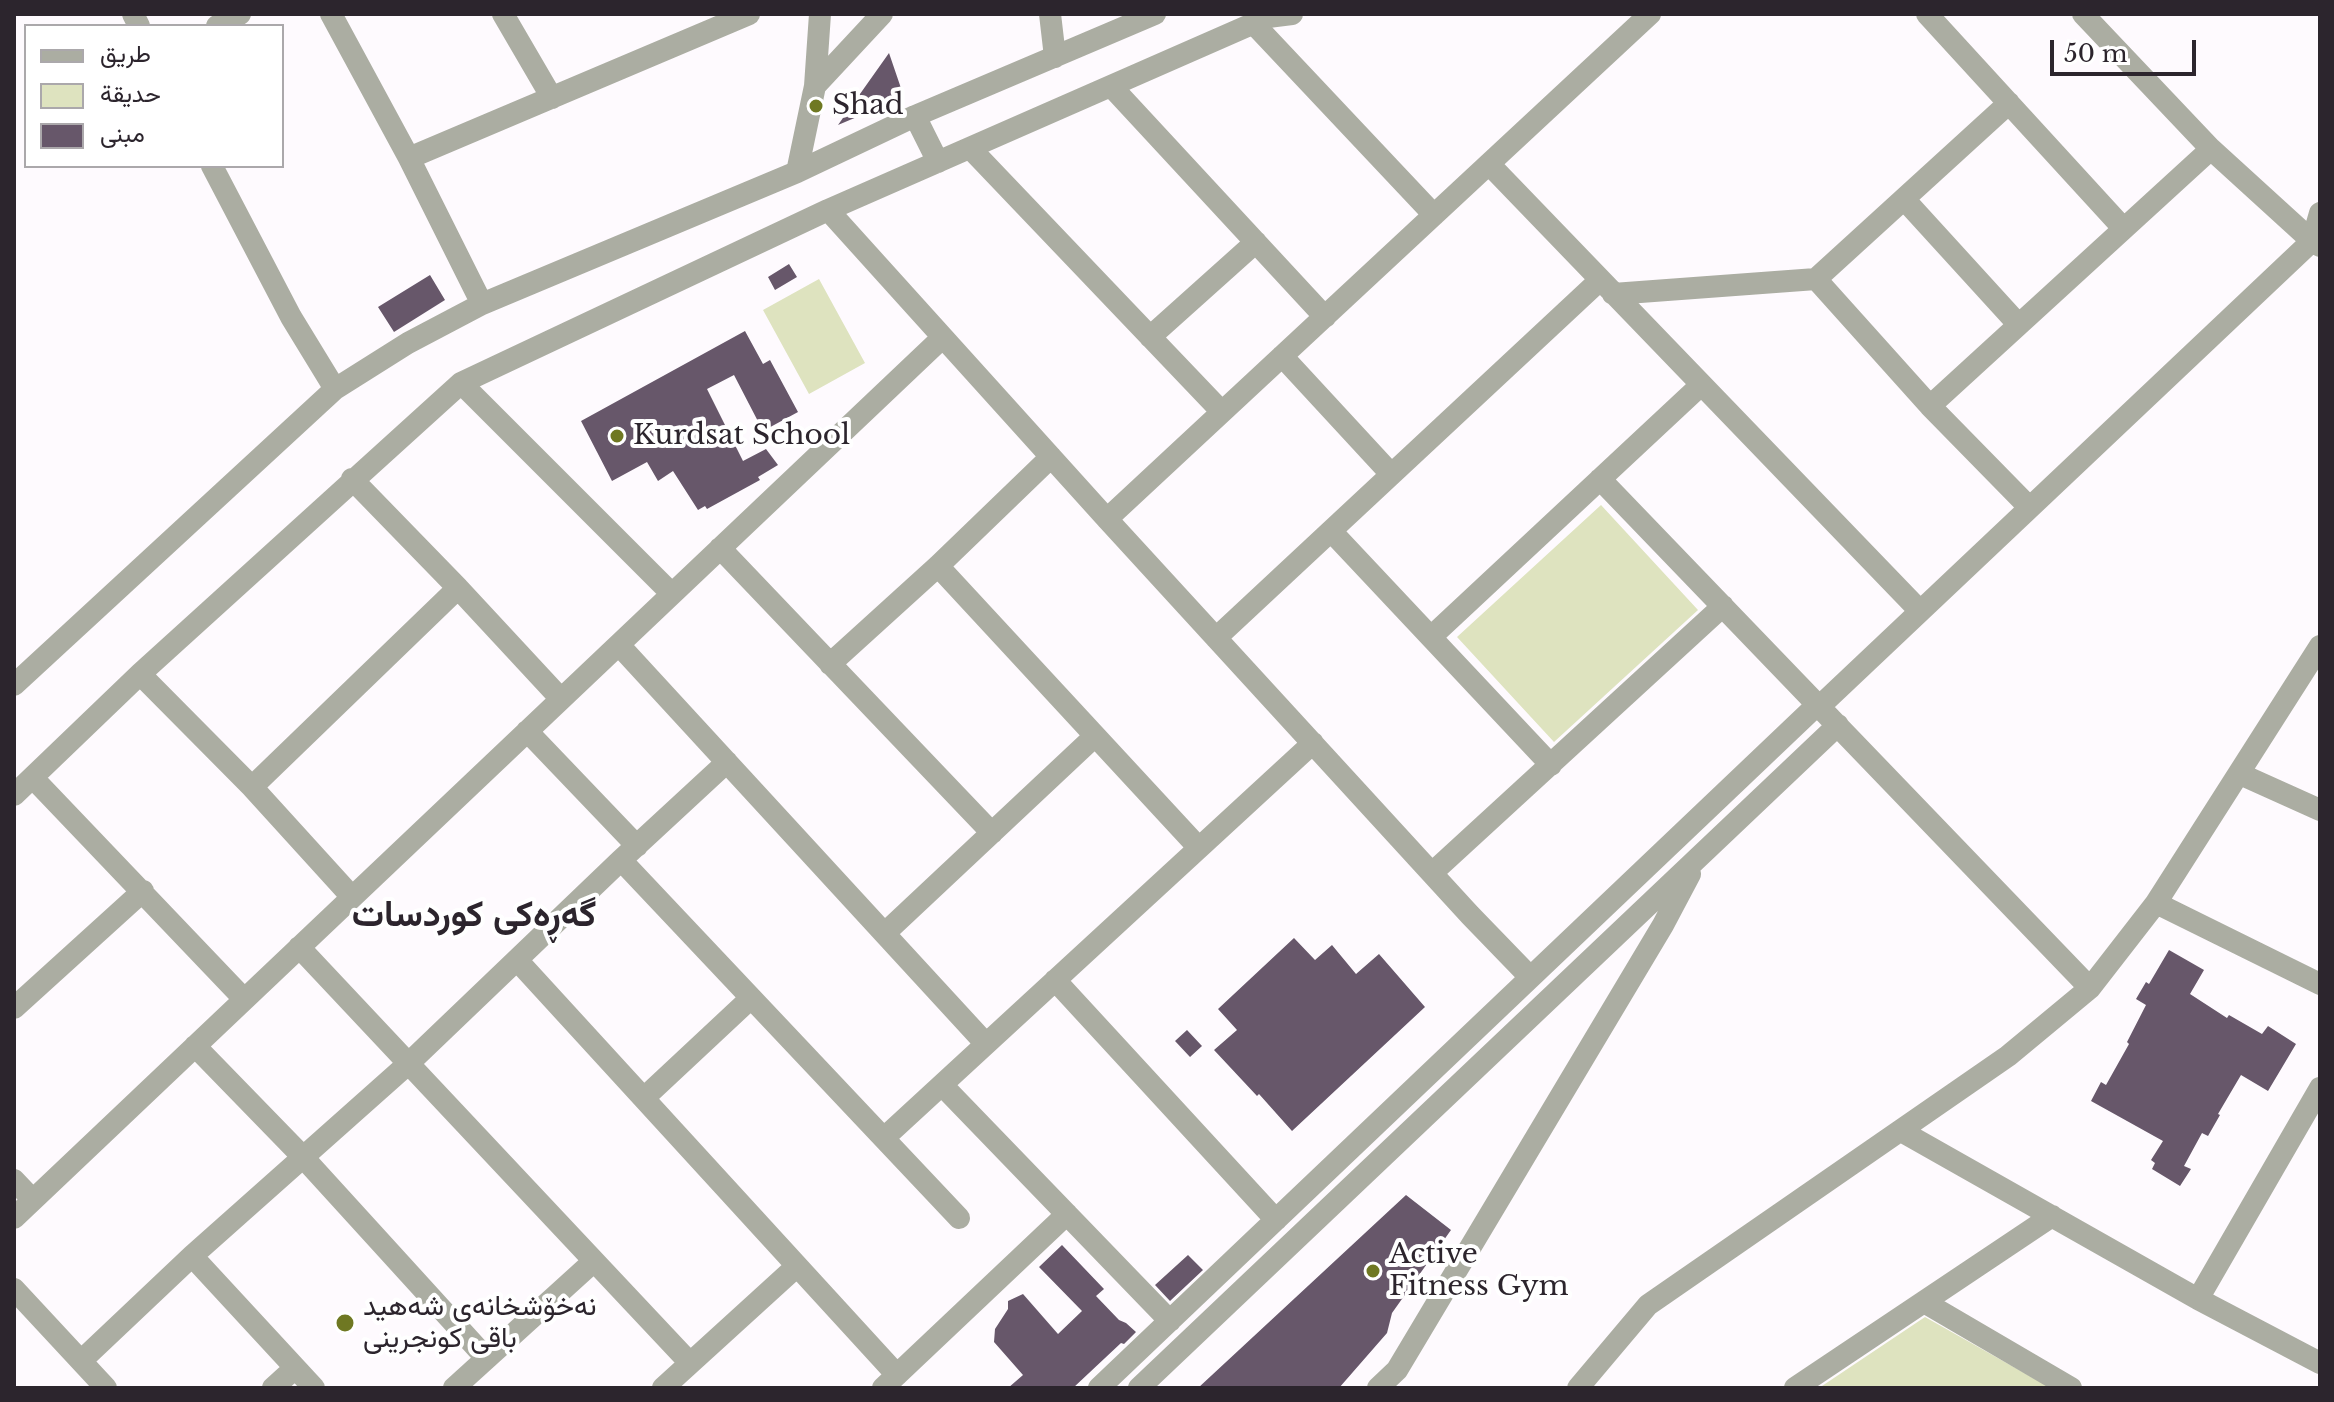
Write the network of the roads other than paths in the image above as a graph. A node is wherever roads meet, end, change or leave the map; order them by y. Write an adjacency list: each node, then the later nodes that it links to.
1 (240, 14): 13 (street)
2 (331, 14): 23 (street)
3 (503, 14): 18 (street)
4 (749, 14): 18 (street)
5 (820, 14): 16 (street)
6 (1050, 14): 15 (street)
7 (1155, 14): 15 (street)
8 (1292, 14): 14 (street)
9 (1650, 14): 25 (street)
10 (1927, 14): 19 (street)
11 (2083, 14): 22 (street)
12 (883, 16): 16 (street)
13 (221, 24)
14 (1254, 24): 17 (street); 31 (street)
15 (1055, 57): 20 (street)
16 (815, 86): 27 (street)
17 (1111, 86): 21 (street); 33 (street)
18 (552, 98): 23 (street)
19 (2009, 103): 28 (street); 32 (street)
20 (915, 116): 24 (street); 27 (street)
21 (970, 148): 24 (street); 40 (street)
22 (2211, 149): 32 (street); 34 (street)
23 (409, 158): 37 (street)
24 (938, 162): 29 (street)
25 (1489, 164): 31 (street); 36 (street)
26 (213, 168): 45 (street)
27 (797, 172): 37 (street)
28 (1904, 199): 35 (street); 39 (street)
29 (828, 210): 41 (street); 43 (street)
30 (2320, 213): 34 (street)
31 (1434, 215): 38 (street)
32 (2123, 228): 39 (street)
33 (1256, 242): 38 (street); 40 (street)
34 (2316, 244): 52 (street)
35 (1816, 279): 36 (street); 46 (street)
36 (1607, 287): 44 (street); 49 (street)
37 (482, 304): 45 (street)
38 (1325, 317): 42 (street)
39 (2018, 324): 46 (street)
40 (1150, 337): 47 (street)
41 (942, 338): 48 (street); 55 (street)
42 (1282, 356): 47 (street); 49 (street)
43 (461, 383): 50 (street); 58 (street)
44 (1701, 385): 51 (street); 60 (street)
45 (335, 389): 67 (street)
46 (1930, 406): 52 (street)
47 (1222, 412): 53 (street)
48 (1051, 457): 53 (street); 56 (street)
49 (1391, 474): 54 (street)
50 (352, 479): 57 (street); 66 (street)
51 (1600, 479): 59 (street); 61 (street)
52 (2029, 507): 60 (street)
53 (1107, 519): 62 (street)
54 (1331, 531): 61 (street); 62 (street)
55 (720, 548): 58 (street); 65 (street)
56 (938, 566): 65 (street); 72 (street)
57 (458, 588): 68 (street); 78 (street)
58 (672, 594): 63 (street)
59 (1723, 606): 69 (street); 75 (street)
60 (1920, 611): 69 (street)
61 (1431, 637): 75 (street)
62 (1216, 638): 73 (street)
63 (619, 645): 68 (street); 74 (street)
64 (2319, 650): 76 (street)
65 (830, 664): 81 (street)
66 (140, 674): 77 (street); 78 (street)
67 (14, 685)
68 (561, 699): 71 (street)
69 (1819, 705): 70 (street); 92 (street)
70 (1838, 725): 84 (street); 95 (street)
71 (527, 731): 83 (street); 87 (street)
72 (1095, 736): 81 (street); 82 (street)
73 (1313, 743): 82 (street); 85 (street)
74 (727, 762): 83 (street); 89 (street)
75 (1551, 765): 85 (street)
76 (2240, 774): 80 (street); 88 (street)
77 (33, 778): 79 (street); 86 (street)
78 (252, 787): 87 (street)
79 (14, 795)
80 (2320, 810)
81 (992, 833): 89 (street)
82 (1199, 848): 93 (street)
83 (629, 853): 91 (street); 96 (street)
84 (1700, 856): 134 (street); 135 (street)
85 (1432, 873): 92 (street)
86 (143, 891): 97 (street); 98 (street)
87 (352, 897): 90 (street)
88 (2156, 903): 94 (street); 95 (street)
89 (885, 933): 99 (street)
90 (299, 947): 97 (street); 101 (street)
91 (517, 960): 101 (street); 104 (street)
92 (1530, 977): 114 (street)
93 (1055, 980): 99 (street); 114 (street)
94 (2320, 984)
95 (2090, 988): 105 (street)
96 (751, 998): 104 (street); 106 (street)
97 (244, 999): 100 (street)
98 (14, 1008)
99 (986, 1044): 102 (street)
100 (195, 1046): 107 (street); 109 (street)
101 (409, 1063): 107 (street); 116 (street)
102 (942, 1085): 106 (street); 110 (street)
103 (2320, 1088): 119 (street)
104 (644, 1098): 117 (street)
105 (1901, 1131): 111 (street); 136 (street)
106 (884, 1138): 113 (street)
107 (302, 1156): 115 (street); 122 (street)
108 (14, 1180): 109 (street)
109 (33, 1200): 112 (street)
110 (1067, 1214): 121 (street); 127 (street)
111 (2052, 1216): 119 (street); 120 (street)
112 (14, 1218)
113 (959, 1218)
114 (1276, 1220): 121 (street)
115 (192, 1256): 123 (street); 126 (street)
116 (594, 1261): 122 (street); 124 (street)
117 (797, 1266): 124 (street); 127 (street)
118 (14, 1289): 123 (street)
119 (2198, 1299): 125 (street)
120 (1924, 1302): 137 (street); 138 (street)
121 (1170, 1321): 133 (street)
122 (486, 1358): 131 (street)
123 (81, 1361): 128 (street)
124 (690, 1363): 132 (street)
125 (2320, 1363)
126 (295, 1368): 129 (street); 130 (street)
127 (890, 1381)
128 (106, 1388)
129 (273, 1388)
130 (314, 1388)
131 (454, 1388)
132 (663, 1388)
133 (1099, 1388)
134 (1139, 1388)
135 (1378, 1388)
136 (1578, 1388)
137 (1795, 1388)
138 (2071, 1388)

